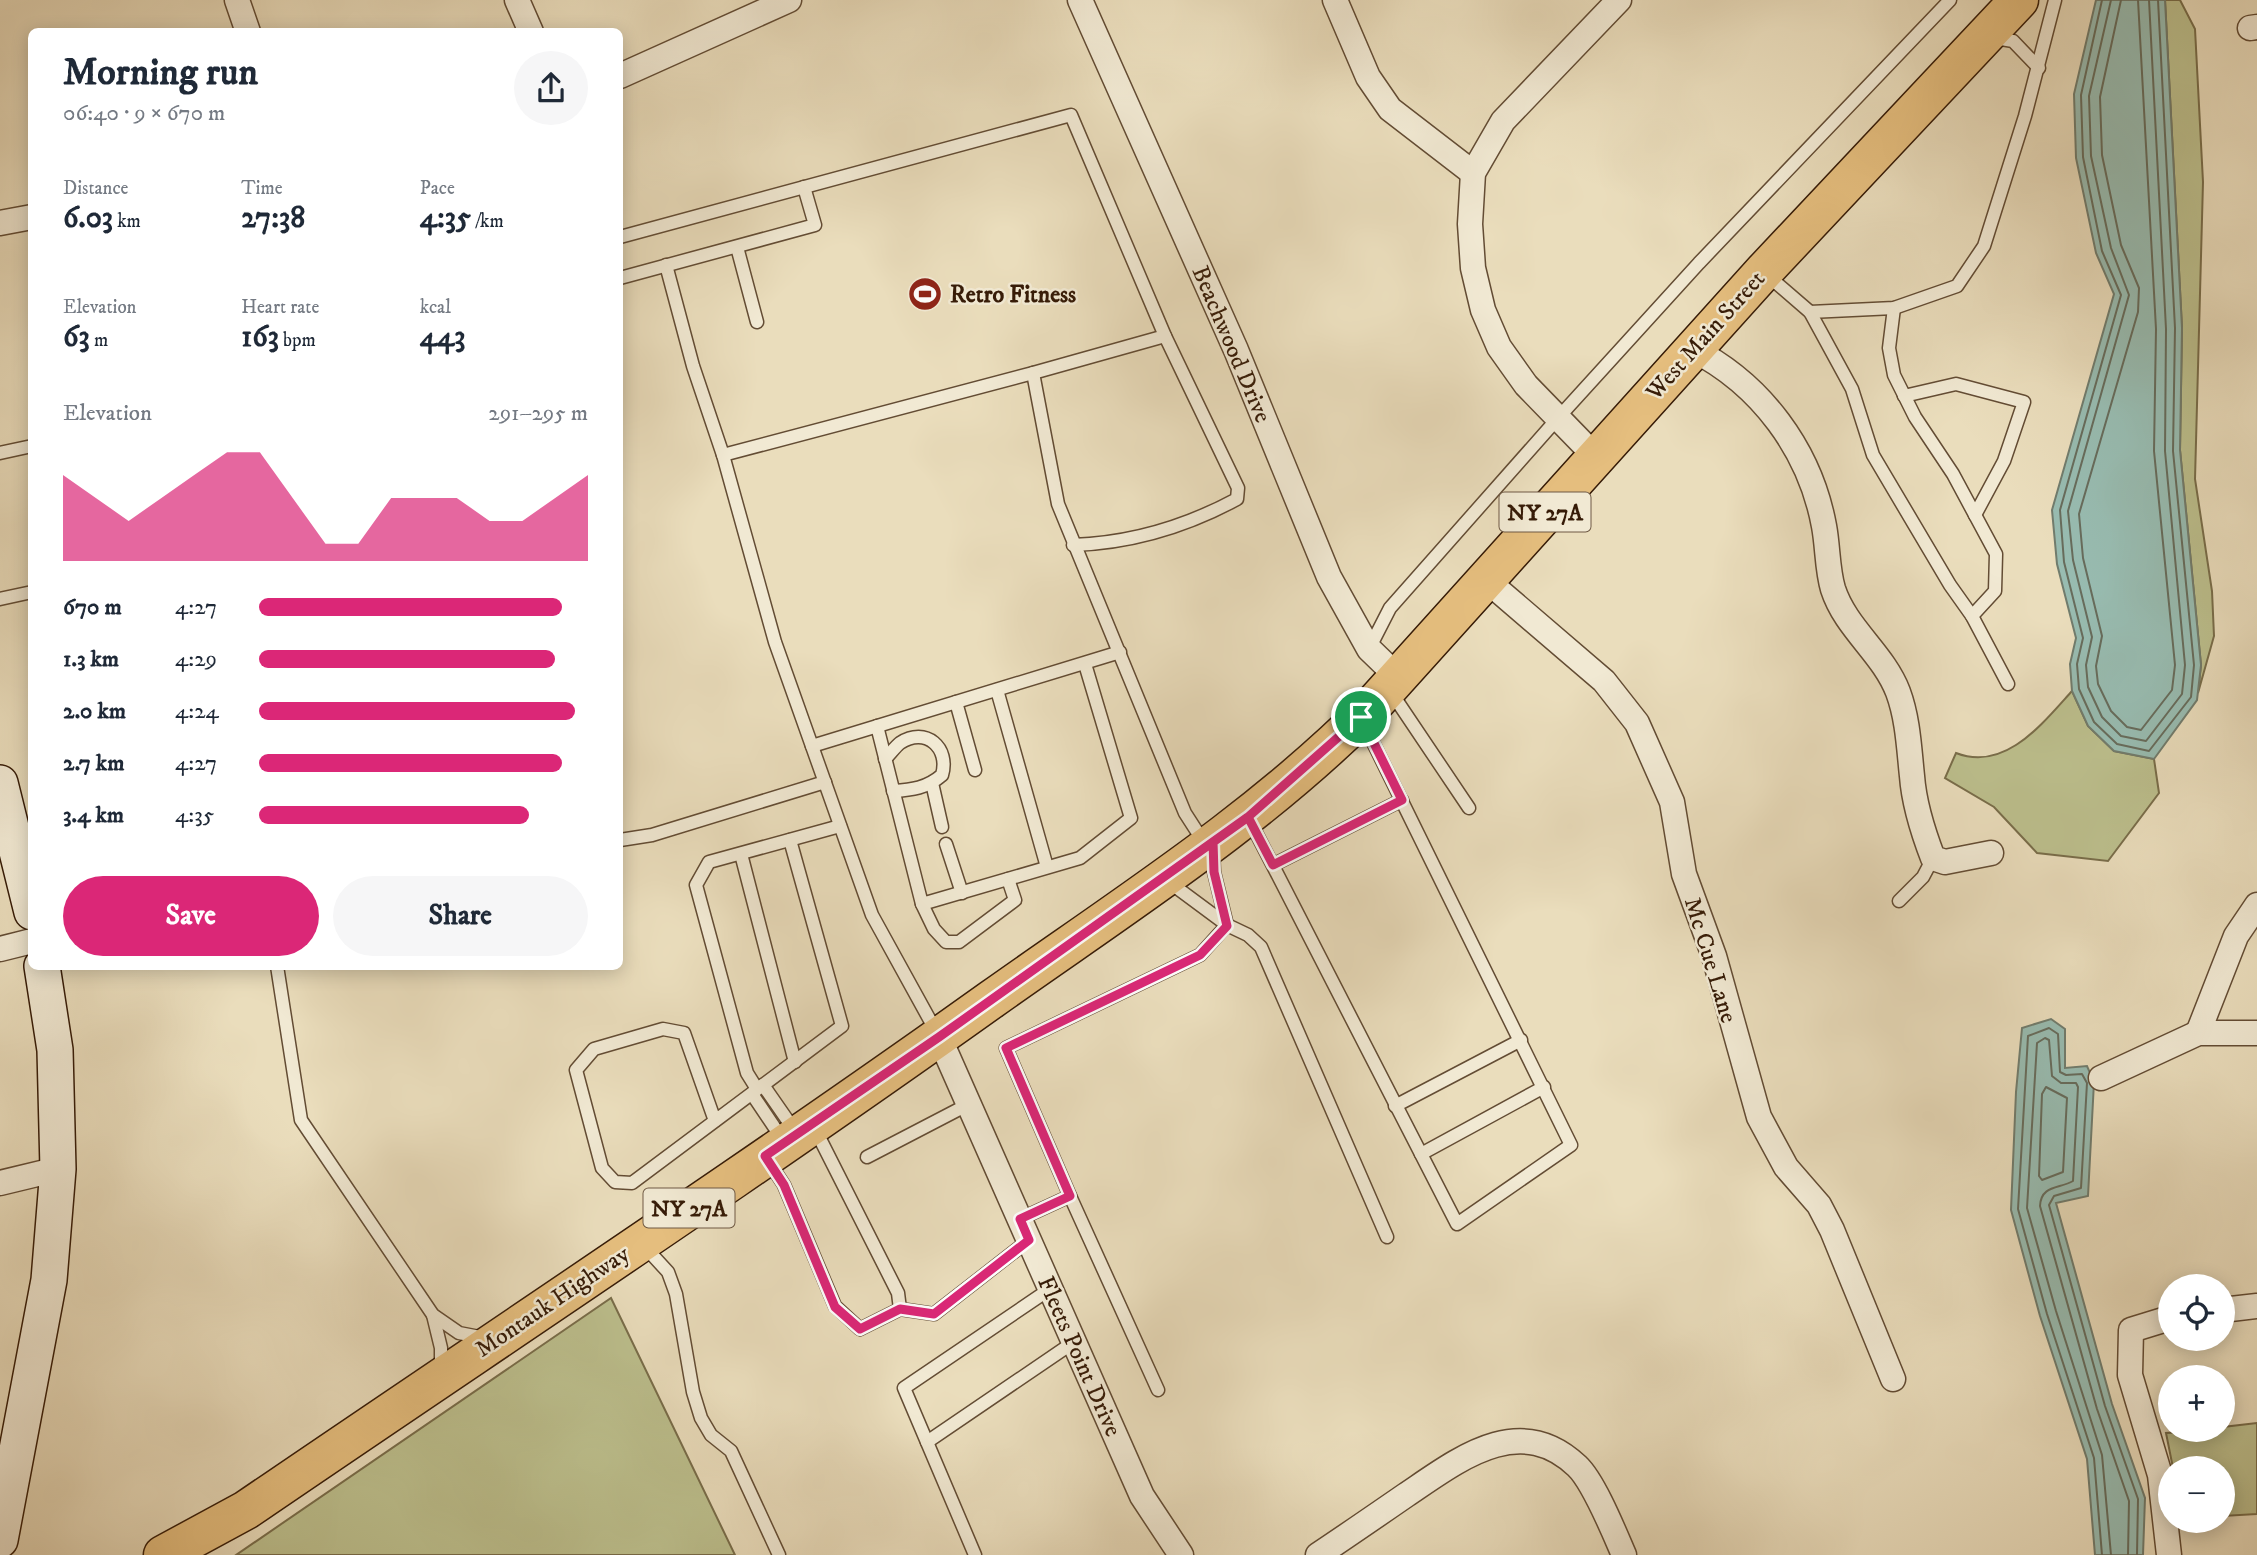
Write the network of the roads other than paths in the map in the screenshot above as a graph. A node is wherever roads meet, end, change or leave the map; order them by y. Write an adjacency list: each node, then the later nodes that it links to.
1 (237, 0): 10 (street)
2 (517, 0): 11 (street)
3 (789, 0): 14 (street)
4 (1080, 0): 42 (street, Beachwood Drive)
5 (1335, 0): 15 (street)
6 (1619, 0): 15 (street)
7 (1950, 0): 31 (lane)
8 (2019, 0): 12 (main road, West Main Street / NY 27A)
9 (2055, 0): 13 (lane)
10 (247, 28)
11 (529, 28)
12 (1980, 41): 13 (lane); 22 (main road, West Main Street / NY 27A)
13 (2039, 68): 24 (lane)
14 (623, 75)
15 (1473, 173): 31 (street)
16 (804, 187): 19 (lane); 20 (lane); 27 (lane)
17 (28, 218): 18 (street)
18 (0, 223)
19 (623, 236)
20 (737, 247): 21 (lane); 26 (lane)
21 (666, 265): 23 (lane); 34 (lane)
22 (1764, 271): 25 (lane); 28 (main road, West Main Street / NY 27A)
23 (623, 277)
24 (1894, 308): 25 (lane); 30 (lane)
25 (1810, 313): 41 (lane)
26 (757, 322)
27 (1165, 336): 29 (lane); 37 (lane)
28 (1692, 349): 35 (main road, West Main Street / NY 27A); 69 (street)
29 (1033, 373): 34 (lane); 37 (lane)
30 (1904, 396): 36 (lane); 36 (lane)
31 (1558, 418): 35 (street); 42 (lane)
32 (28, 447): 33 (lane)
33 (0, 453)
34 (723, 455): 51 (lane)
35 (1595, 456): 38 (main road, West Main Street / NY 27A)
36 (1975, 515): 41 (lane)
37 (1073, 545): 43 (lane)
38 (1485, 579): 45 (main road, West Main Street / NY 27A); 113 (street, Mc Cue Lane)
39 (28, 593): 40 (lane)
40 (0, 598)
41 (1972, 616): 46 (lane)
42 (1369, 649): 45 (street, Beachwood Drive)
43 (1120, 652): 44 (lane); 66 (lane)
44 (1085, 664): 47 (lane); 71 (lane)
45 (1394, 683): 49 (main road, Montauk Highway / NY 27A); 59 (lane)
46 (2008, 684)
47 (997, 690): 48 (lane); 71 (lane)
48 (956, 702): 50 (lane); 53 (lane)
49 (1361, 717): 58 (lane); 60 (main road, Montauk Highway / NY 27A)
50 (877, 726): 51 (lane); 52 (lane)
51 (812, 746): 54 (lane)
52 (885, 759): 56 (lane); 57 (lane)
53 (975, 770)
54 (825, 782): 61 (lane); 63 (lane)
55 (0, 783): 75 (main road)
56 (932, 783): 57 (lane); 62 (lane)
57 (893, 792): 77 (lane)
58 (1402, 800): 70 (lane); 87 (lane)
59 (1469, 808)
60 (1248, 817): 66 (main road, Montauk Highway / NY 27A); 70 (lane)
61 (840, 826): 64 (lane); 86 (lane)
62 (942, 827)
63 (623, 840)
64 (790, 840): 68 (lane); 88 (lane)
65 (946, 844): 74 (lane)
66 (1210, 844): 72 (main road, Montauk Highway / NY 27A); 79 (lane)
67 (1991, 853): 69 (street)
68 (741, 854): 88 (lane); 91 (lane)
69 (1933, 858): 76 (lane)
70 (1273, 865): 93 (lane)
71 (1046, 867): 73 (lane)
72 (1163, 878): 79 (lane); 86 (main road, Montauk Highway / NY 27A)
73 (1008, 879): 74 (lane); 77 (lane)
74 (962, 892): 77 (lane)
75 (28, 896)
76 (1899, 901)
77 (922, 904)
78 (2257, 905): 84 (street)
79 (1227, 926): 100 (lane); 102 (lane)
80 (28, 942): 81 (street)
81 (0, 949)
82 (43, 970): 98 (main road)
83 (278, 970): 108 (lane)
84 (2198, 1033): 85 (street); 89 (street)
85 (2257, 1033)
86 (939, 1037): 92 (street, Fleets Point Drive); 95 (main road, Montauk Highway / NY 27A)
87 (1521, 1041): 90 (lane); 93 (lane)
88 (795, 1062): 91 (lane)
89 (2101, 1078)
90 (1544, 1087): 96 (lane); 96 (lane)
91 (757, 1090): 94 (lane); 95 (lane)
92 (969, 1104): 97 (lane); 101 (street, Fleets Point Drive)
93 (1395, 1106): 96 (lane)
94 (715, 1121): 94 (lane)
95 (790, 1139): 103 (main road, Montauk Highway / NY 27A); 106 (lane); 106 (lane)
96 (1421, 1154)
97 (867, 1157)
98 (58, 1169): 99 (street); 116 (main road)
99 (0, 1183)
100 (1070, 1196): 101 (lane); 114 (lane)
101 (1024, 1230): 104 (street, Fleets Point Drive); 106 (lane)
102 (1387, 1237)
103 (639, 1241): 110 (main road, Montauk Highway / NY 27A); 119 (lane)
104 (1050, 1289): 111 (street, Fleets Point Drive); 115 (lane)
105 (2257, 1307): 107 (street)
106 (900, 1309)
107 (2235, 1309)
108 (433, 1315): 110 (lane); 112 (lane)
109 (2158, 1322): 124 (street)
110 (499, 1337): 112 (main road, Montauk Highway / NY 27A)
111 (1074, 1342): 115 (lane); 121 (street, Fleets Point Drive)
112 (439, 1378): 118 (main road, Montauk Highway / NY 27A)
113 (1893, 1379)
114 (1158, 1390)
115 (927, 1442): 120 (lane)
116 (8, 1452): 117 (main road)
117 (0, 1539)
118 (163, 1555)
119 (779, 1555)
120 (975, 1555)
121 (1181, 1555)
122 (1318, 1555): 123 (street)
123 (1624, 1555)
124 (2169, 1555)

